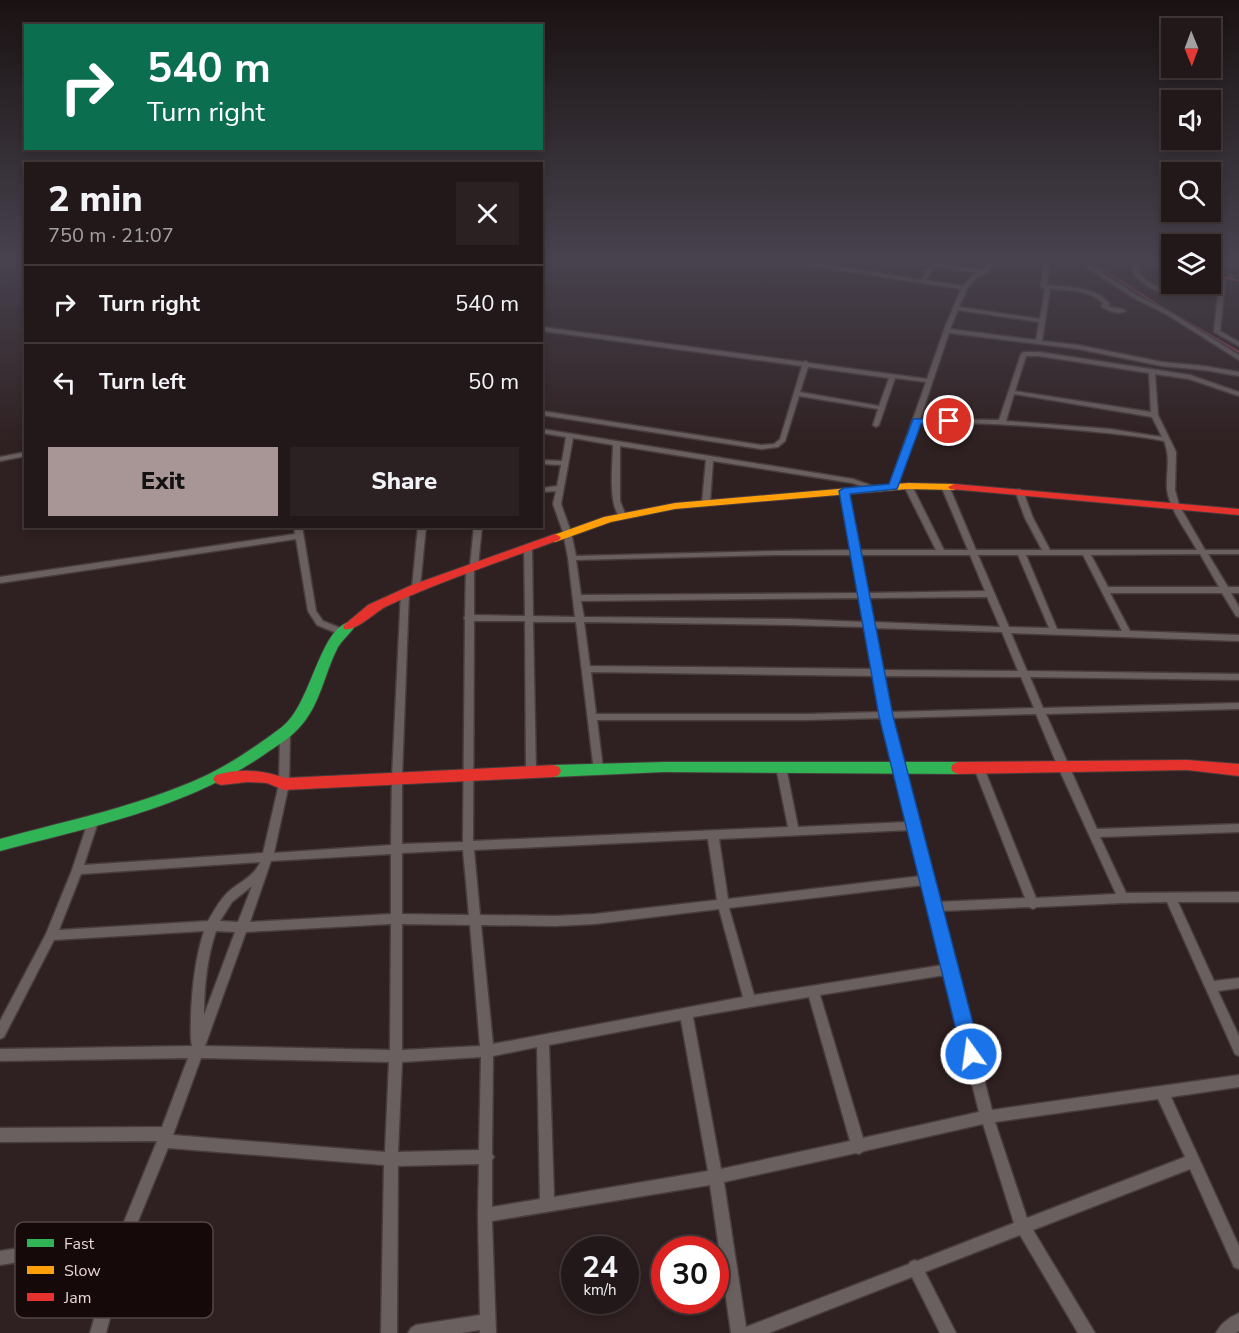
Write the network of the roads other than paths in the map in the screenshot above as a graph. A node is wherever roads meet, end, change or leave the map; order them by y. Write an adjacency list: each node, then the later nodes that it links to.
1 (951, 322): 6 (street)
2 (1043, 322): 7 (street)
3 (1183, 322): 9 (street)
4 (1217, 322): 8 (street)
5 (543, 328): 10 (street)
6 (948, 331): 7 (street); 14 (street)
7 (1039, 343): 12 (street)
8 (1239, 344)
9 (1239, 358)
10 (806, 363): 13 (street); 16 (street)
11 (1152, 372): 15 (street); 17 (street); 20 (street)
12 (1239, 374)
13 (893, 376): 14 (street); 18 (street)
14 (929, 381): 21 (street)
15 (1012, 392): 20 (street); 22 (street)
16 (798, 394): 18 (street); 19 (street)
17 (1239, 394)
18 (882, 408): 23 (street)
19 (543, 413)
20 (1155, 415): 26 (street)
21 (917, 421): 22 (street); 35 (street)
22 (1002, 422): 26 (street)
23 (876, 425)
24 (543, 431): 25 (street)
25 (570, 435): 27 (street); 32 (street)
26 (1167, 440): 42 (street)
27 (617, 443): 29 (street); 44 (street)
28 (24, 454): 30 (street)
29 (710, 458): 37 (street); 41 (street)
30 (0, 459)
31 (543, 462): 32 (street)
32 (565, 463): 36 (street)
33 (908, 486): 34 (street); 35 (street); 52 (street)
34 (945, 486): 40 (street); 53 (street)
35 (893, 487): 37 (street)
36 (561, 488): 38 (street); 48 (street)
37 (873, 488): 39 (street)
38 (543, 490)
39 (844, 491): 41 (street); 57 (street)
40 (1019, 491): 42 (street); 55 (street)
41 (706, 503): 44 (street)
42 (1175, 505): 43 (street); 50 (street)
43 (1239, 512)
44 (622, 516): 48 (street)
45 (422, 528): 61 (street)
46 (478, 528): 59 (street)
47 (299, 531): 60 (street); 75 (street)
48 (567, 532): 49 (street); 58 (street)
49 (528, 546): 59 (street); 70 (street)
50 (1204, 552): 51 (street); 56 (street); 63 (street)
51 (1239, 552)
52 (941, 553): 53 (street); 57 (street)
53 (974, 553): 54 (street); 65 (street)
54 (1021, 553): 55 (street); 74 (street)
55 (1048, 553): 56 (street)
56 (1086, 553): 62 (street)
57 (856, 554): 58 (street); 66 (street)
58 (572, 558): 67 (street)
59 (472, 567): 61 (street); 69 (street)
60 (0, 580)
61 (411, 590): 75 (street); 95 (street)
62 (1105, 590): 63 (street); 76 (street)
63 (1227, 590): 64 (street); 68 (street)
64 (1239, 590)
65 (991, 594): 66 (street); 73 (street)
66 (864, 596): 67 (street); 72 (street)
67 (577, 598): 71 (street)
68 (1239, 614)
69 (468, 618): 70 (street); 94 (street)
70 (529, 618): 71 (street); 93 (street)
71 (580, 619): 72 (street); 78 (street)
72 (869, 625): 73 (street); 79 (street)
73 (1006, 629): 74 (street); 80 (street)
74 (1054, 631): 76 (street)
75 (342, 632): 86 (street)
76 (1127, 633): 77 (street)
77 (1239, 638)
78 (586, 669): 79 (street); 85 (street)
79 (879, 671): 80 (street); 84 (street)
80 (1024, 673): 81 (street); 83 (street)
81 (1239, 677)
82 (1239, 706): 83 (street)
83 (1040, 712): 84 (street); 89 (street)
84 (886, 716): 85 (street); 88 (street)
85 (592, 717): 90 (street)
86 (285, 735): 96 (street); 97 (street)
87 (781, 767): 88 (street); 90 (street); 101 (street)
88 (899, 767): 91 (street); 99 (street)
89 (1063, 767): 91 (street); 92 (street); 102 (street)
90 (598, 768): 93 (street)
91 (979, 768): 114 (street)
92 (1239, 770)
93 (531, 771): 94 (street)
94 (469, 774): 95 (street); 105 (street)
95 (397, 777): 97 (street); 106 (street)
96 (207, 781): 97 (street); 98 (street)
97 (284, 784): 107 (street)
98 (94, 819): 104 (street); 108 (street)
99 (913, 826): 101 (street); 110 (street)
100 (1239, 828): 102 (street)
101 (794, 832): 103 (street)
102 (1093, 833): 113 (street)
103 (713, 836): 105 (street); 115 (street)
104 (0, 845)
105 (468, 846): 106 (street); 118 (street)
106 (396, 849): 107 (street); 117 (street)
107 (267, 859): 108 (street); 109 (street)
108 (77, 870): 121 (street)
109 (262, 873): 119 (street); 120 (street)
110 (927, 880): 115 (street); 116 (street)
111 (1170, 897): 112 (street); 113 (street); 124 (street)
112 (1239, 897)
113 (1123, 898): 114 (street)
114 (1033, 904): 116 (street)
115 (723, 905): 118 (street); 126 (street)
116 (934, 907): 122 (street)
117 (395, 920): 118 (street); 120 (street); 134 (street)
118 (476, 921): 132 (street)
119 (212, 926): 120 (street); 121 (street); 131 (street)
120 (243, 927): 131 (street)
121 (51, 935): 128 (street)
122 (950, 969): 125 (street); 137 (street)
123 (1239, 983): 124 (street)
124 (1210, 987): 130 (street)
125 (813, 991): 126 (street); 140 (street)
126 (750, 1001): 127 (street)
127 (686, 1014): 129 (street); 144 (street)
128 (0, 1033)
129 (543, 1041): 132 (street); 145 (street)
130 (1239, 1050)
131 (196, 1052): 133 (street); 134 (street); 139 (street)
132 (487, 1052): 134 (street); 141 (street)
133 (0, 1055)
134 (396, 1056): 142 (street)
135 (1239, 1081): 136 (street)
136 (1162, 1092): 137 (street); 143 (street)
137 (987, 1117): 140 (street); 148 (street)
138 (0, 1135): 139 (street)
139 (166, 1138): 142 (street); 147 (street)
140 (859, 1147): 144 (street)
141 (487, 1157): 142 (street); 146 (street)
142 (391, 1159): 157 (street)
143 (1192, 1161): 148 (street); 151 (street)
144 (716, 1177): 145 (street); 159 (street)
145 (547, 1205): 146 (street)
146 (485, 1215): 155 (street)
147 (131, 1222)
148 (1022, 1226): 152 (street); 162 (street)
149 (15, 1256): 150 (street)
150 (0, 1258)
151 (1239, 1262)
152 (915, 1267): 160 (street); 161 (street)
153 (102, 1318): 156 (street)
154 (1239, 1321): 163 (street)
155 (487, 1327): 158 (street)
156 (98, 1333)
157 (388, 1333)
158 (416, 1333)
159 (739, 1333)
160 (750, 1333)
161 (948, 1333)
162 (1087, 1333)
163 (1224, 1333)

